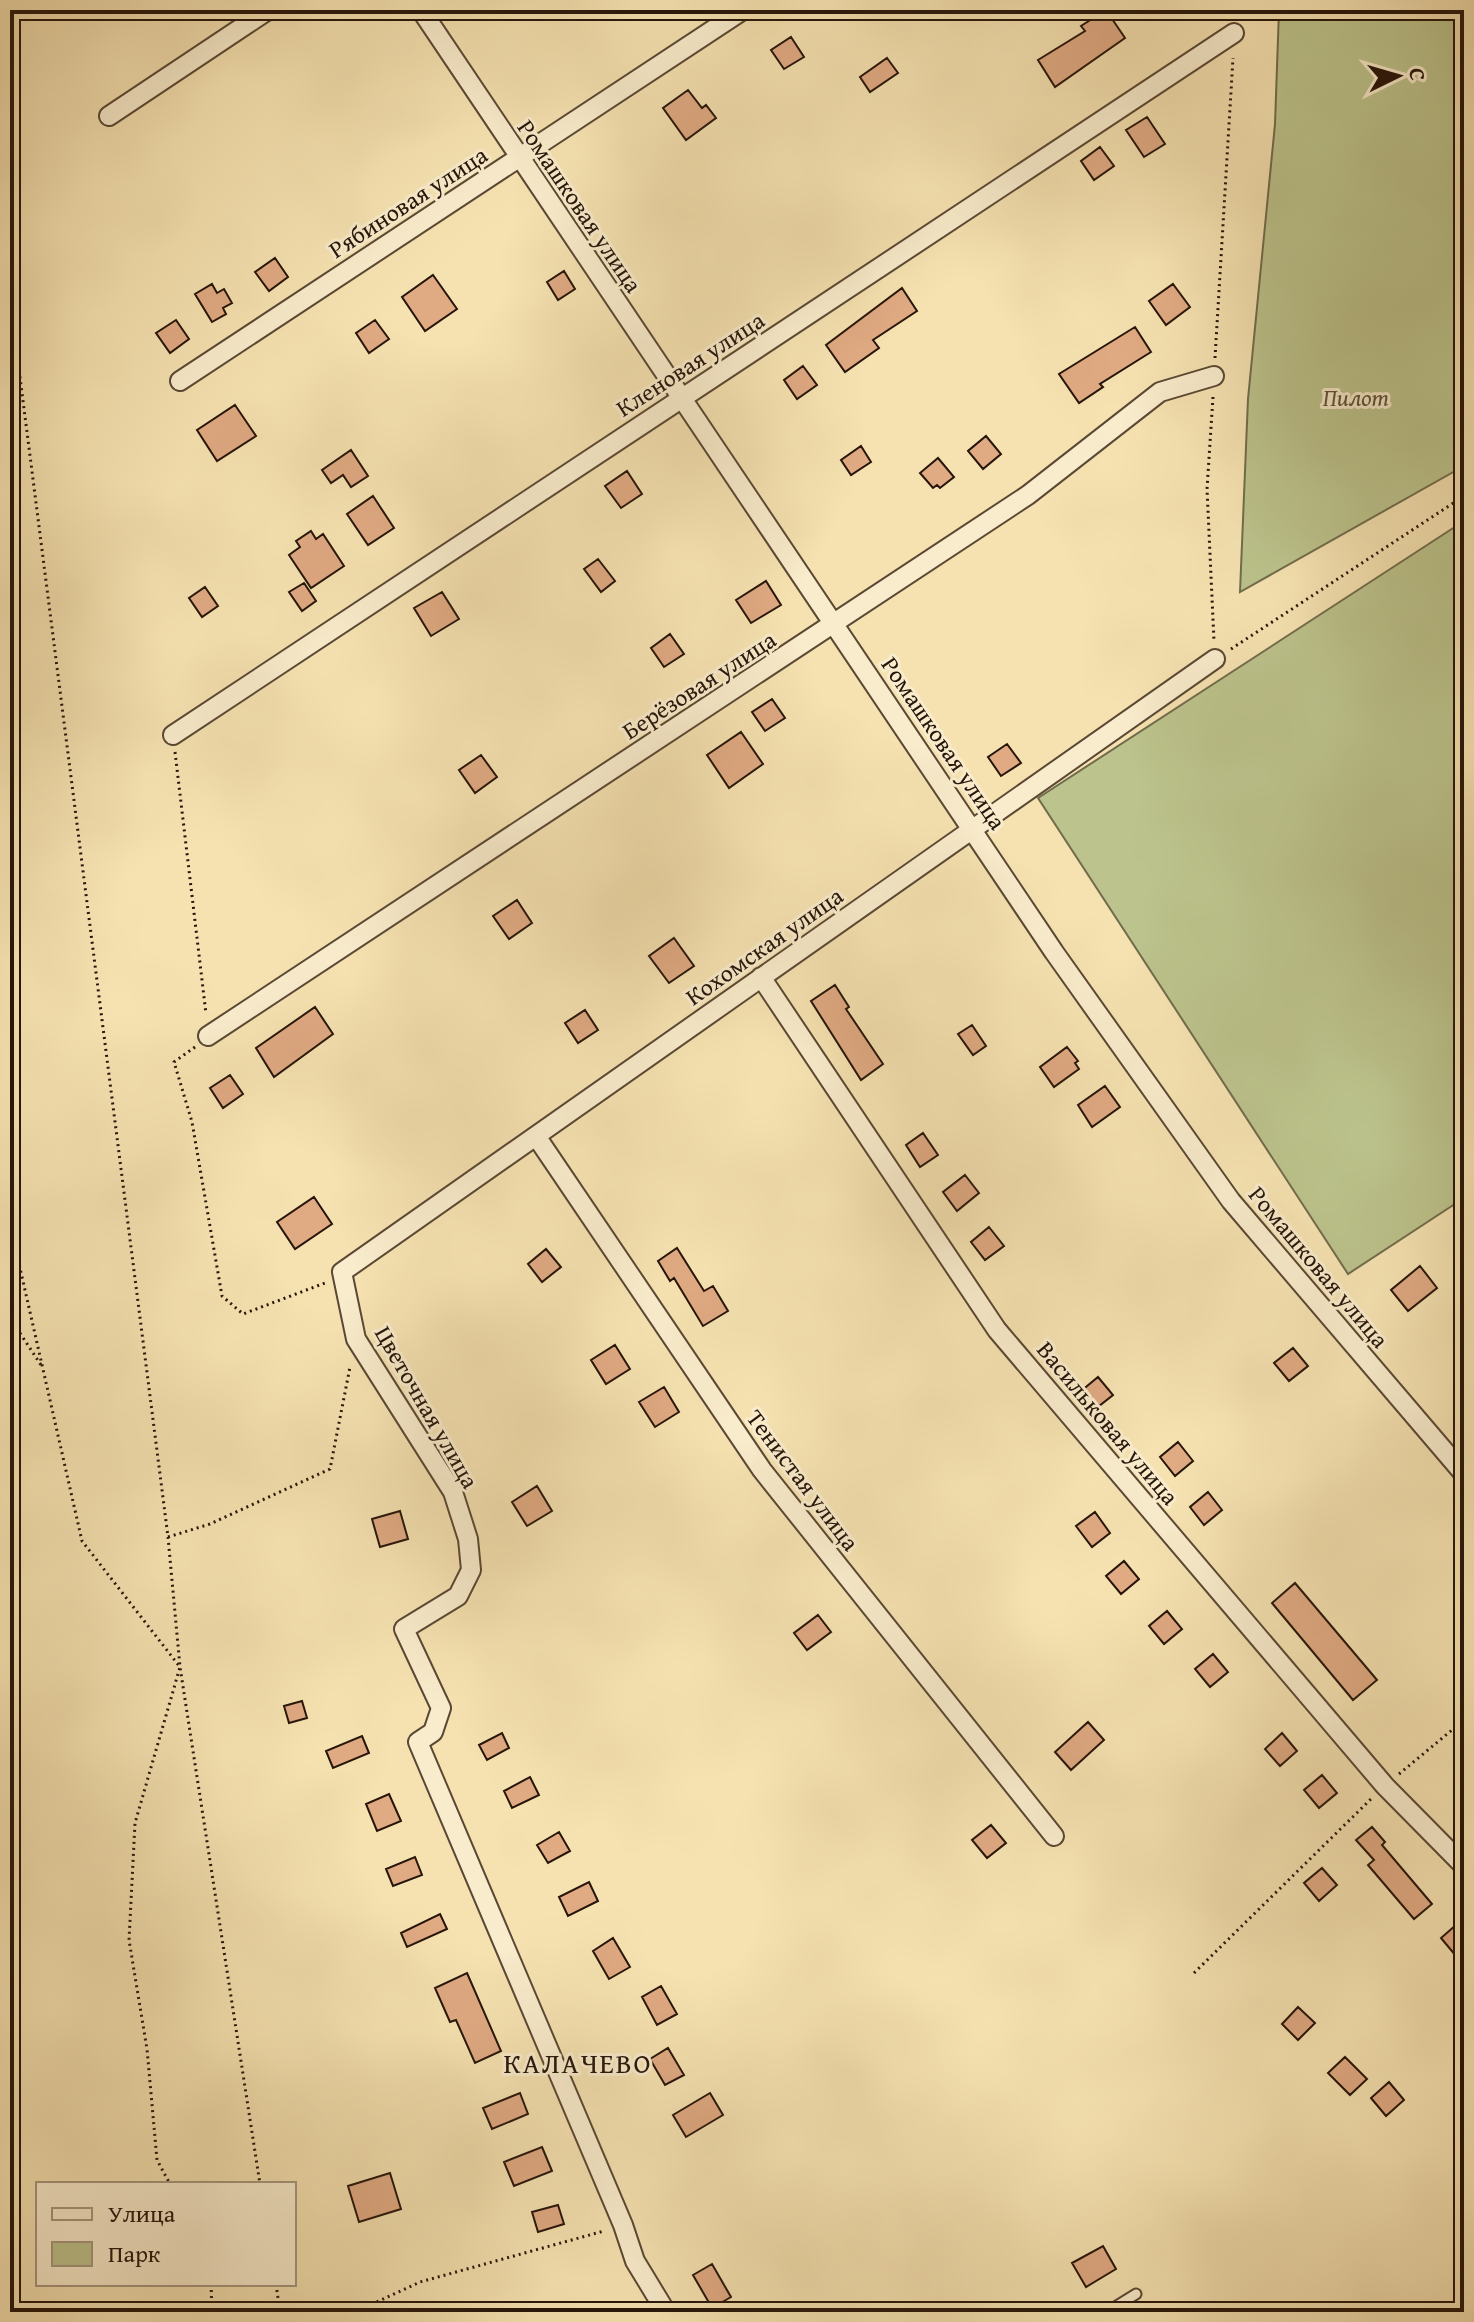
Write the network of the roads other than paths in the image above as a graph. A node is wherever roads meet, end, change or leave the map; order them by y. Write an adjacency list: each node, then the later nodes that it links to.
1 (268, 10): 5 (street)
2 (421, 10): 6 (street, Ромашковая улица)
3 (743, 10): 6 (street, Рябиновая улица)
4 (1234, 33): 9 (street, Кленовая улица)
5 (109, 116)
6 (518, 159): 8 (street, Рябиновая улица); 9 (street, Ромашковая улица)
7 (1214, 376): 10 (street, Берёзовая улица)
8 (180, 381)
9 (681, 399): 10 (street, Ромашковая улица); 12 (street, Кленовая улица)
10 (835, 625): 13 (street, Ромашковая улица); 15 (street, Берёзовая улица)
11 (1215, 659): 13 (street, Кохомская улица)
12 (173, 735)
13 (973, 827): 14 (street, Кохомская улица); 18 (street, Ромашковая улица)
14 (761, 977): 16 (street, Кохомская улица); 20 (street, Васильковая улица)
15 (208, 1036)
16 (536, 1136): 17 (street, Кохомская улица); 19 (street, Тенистая улица)
17 (342, 1272): 22 (street, Цветочная улица)
18 (1464, 1474)
19 (1054, 1836)
20 (1464, 1866)
21 (1136, 2294): 23 (lane)
22 (666, 2312)
23 (1107, 2312)

